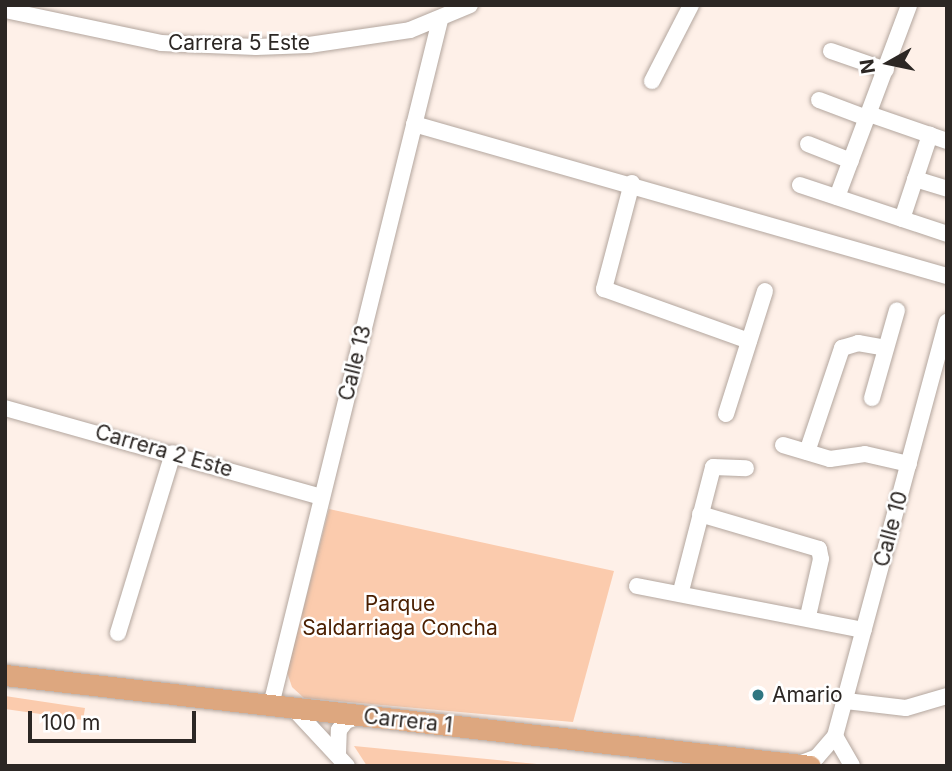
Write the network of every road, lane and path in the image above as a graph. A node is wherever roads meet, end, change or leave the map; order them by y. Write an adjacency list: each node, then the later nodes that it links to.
1 (470, 5): 5 (street, Carrera 5 Este)
2 (691, 5): 8 (street)
3 (909, 5): 7 (street)
4 (5, 10): 5 (street, Carrera 5 Este)
5 (440, 20): 11 (street, Calle 13)
6 (831, 51): 7 (street)
7 (886, 69): 10 (street)
8 (652, 81)
9 (819, 100): 10 (street)
10 (868, 116): 12 (street); 15 (street)
11 (414, 124): 17 (street); 37 (street, Calle 13)
12 (930, 135): 13 (street); 16 (street)
13 (947, 141)
14 (808, 144): 15 (street)
15 (851, 161): 20 (street)
16 (915, 179): 19 (street); 21 (street)
17 (632, 183): 23 (street); 27 (street)
18 (800, 185): 20 (street)
19 (947, 189)
20 (837, 197): 21 (street)
21 (902, 219): 22 (street)
22 (947, 234)
23 (947, 276)
24 (765, 290): 27 (street)
25 (897, 310): 28 (street)
26 (947, 322): 35 (street, Calle 10)
27 (749, 341): 31 (street)
28 (886, 348): 29 (street); 33 (street)
29 (872, 398)
30 (5, 408): 34 (street, Carrera 2 Este)
31 (726, 414)
32 (783, 445): 33 (street)
33 (807, 452): 35 (street)
34 (173, 453): 37 (street, Carrera 2 Este); 43 (street)
35 (909, 464): 42 (street, Calle 10)
36 (746, 468): 38 (street)
37 (322, 497): 47 (street, Calle 13)
38 (700, 514): 40 (street); 41 (street)
39 (637, 586): 40 (street)
40 (681, 591): 41 (street)
41 (808, 616): 42 (street)
42 (864, 630): 46 (street, Calle 10)
43 (118, 633)
44 (5, 675): 47 (main road, Carrera 1)
45 (947, 696): 46 (street)
46 (846, 701): 50 (street, Calle 10)
47 (271, 705): 48 (main road, Carrera 1)
48 (294, 709): 49 (main road, Carrera 1); 51 (street)
49 (360, 716): 51 (street); 52 (main road, Carrera 1)
50 (835, 736): 52 (street); 53 (street)
51 (342, 760)
52 (805, 765)
53 (852, 766)

